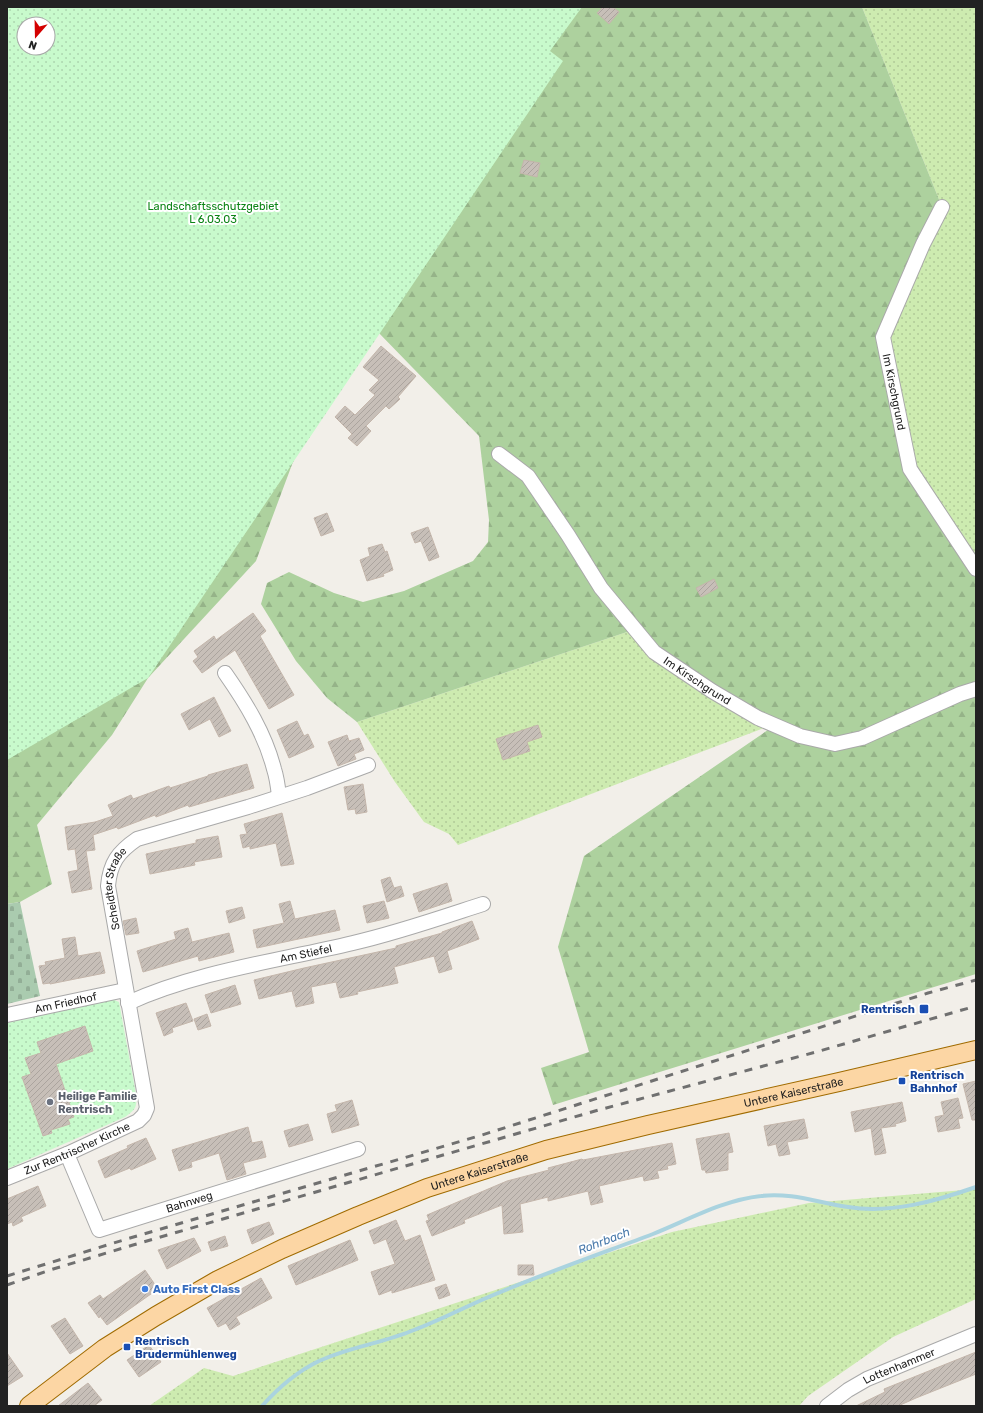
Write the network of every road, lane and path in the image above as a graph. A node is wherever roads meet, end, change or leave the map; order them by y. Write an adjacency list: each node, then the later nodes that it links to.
1 (942, 207): 3 (street, Im Kirschgrund)
2 (499, 454): 5 (street, Im Kirschgrund)
3 (976, 570)
4 (225, 674): 7 (street)
5 (976, 689)
6 (368, 764): 7 (street, Scheidter Straße)
7 (279, 796): 9 (street, Scheidter Straße)
8 (483, 904): 9 (street, Am Stiefel)
9 (127, 996): 10 (street, Am Friedhof); 12 (street, Scheidter Straße)
10 (7, 1015)
11 (976, 1050): 17 (main road, Untere Kaiserstraße)
12 (144, 1115): 14 (street, Zur Rentrischer Kirche)
13 (358, 1149): 14 (street, Bahnweg)
14 (67, 1154): 15 (street, Zur Rentrischer Kirche)
15 (7, 1178)
16 (976, 1334): 18 (street, Lottenhammer)
17 (29, 1406)
18 (827, 1406)

